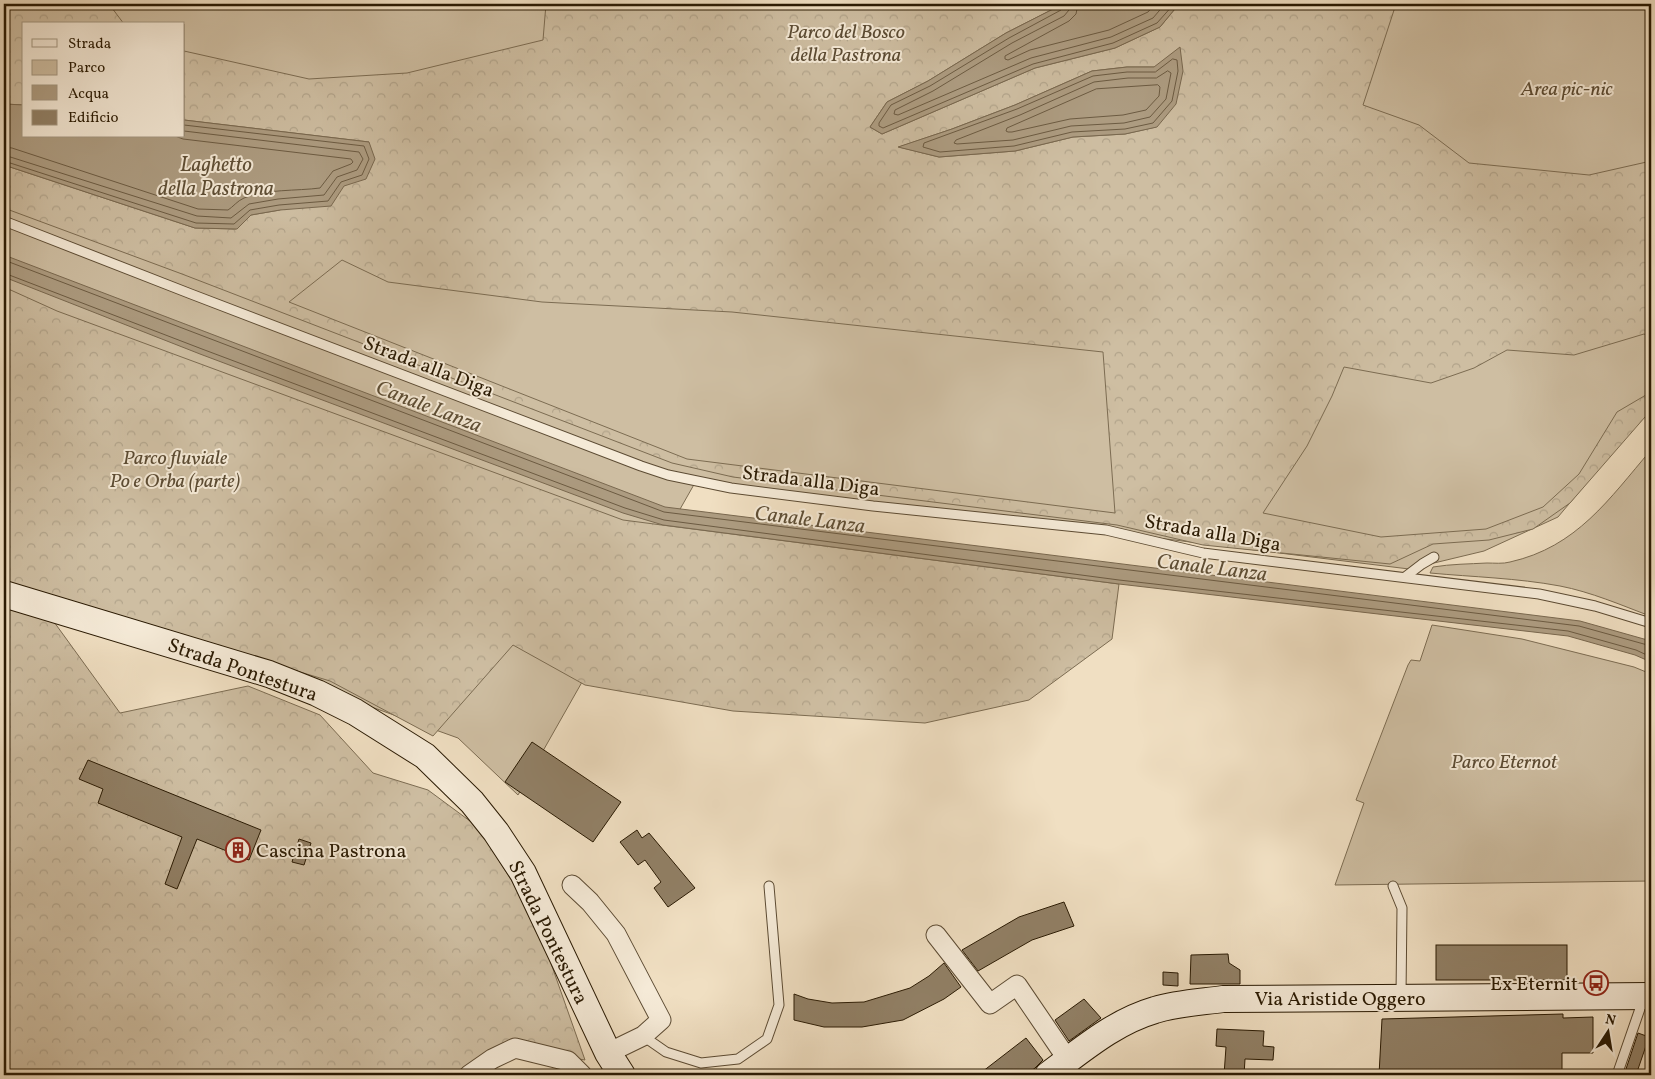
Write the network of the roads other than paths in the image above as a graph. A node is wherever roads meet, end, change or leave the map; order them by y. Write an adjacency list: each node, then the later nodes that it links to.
1 (4, 221): 3 (lane, Strada alla Diga)
2 (1434, 557): 3 (lane)
3 (1405, 577): 5 (lane, Strada alla Diga)
4 (4, 594): 13 (main road, Strada Pontestura)
5 (1651, 624)
6 (572, 885): 12 (street)
7 (769, 886): 12 (lane)
8 (1393, 886): 11 (lane)
9 (936, 935): 14 (street)
10 (1648, 996): 11 (main road, Via Aristide Oggero); 18 (lane)
11 (1401, 998): 14 (main road, Via Aristide Oggero)
12 (643, 1036): 13 (street)
13 (608, 1052): 17 (main road, Strada Pontestura)
14 (1058, 1068)
15 (469, 1075): 16 (street)
16 (582, 1075)
17 (622, 1075)
18 (1617, 1075)

